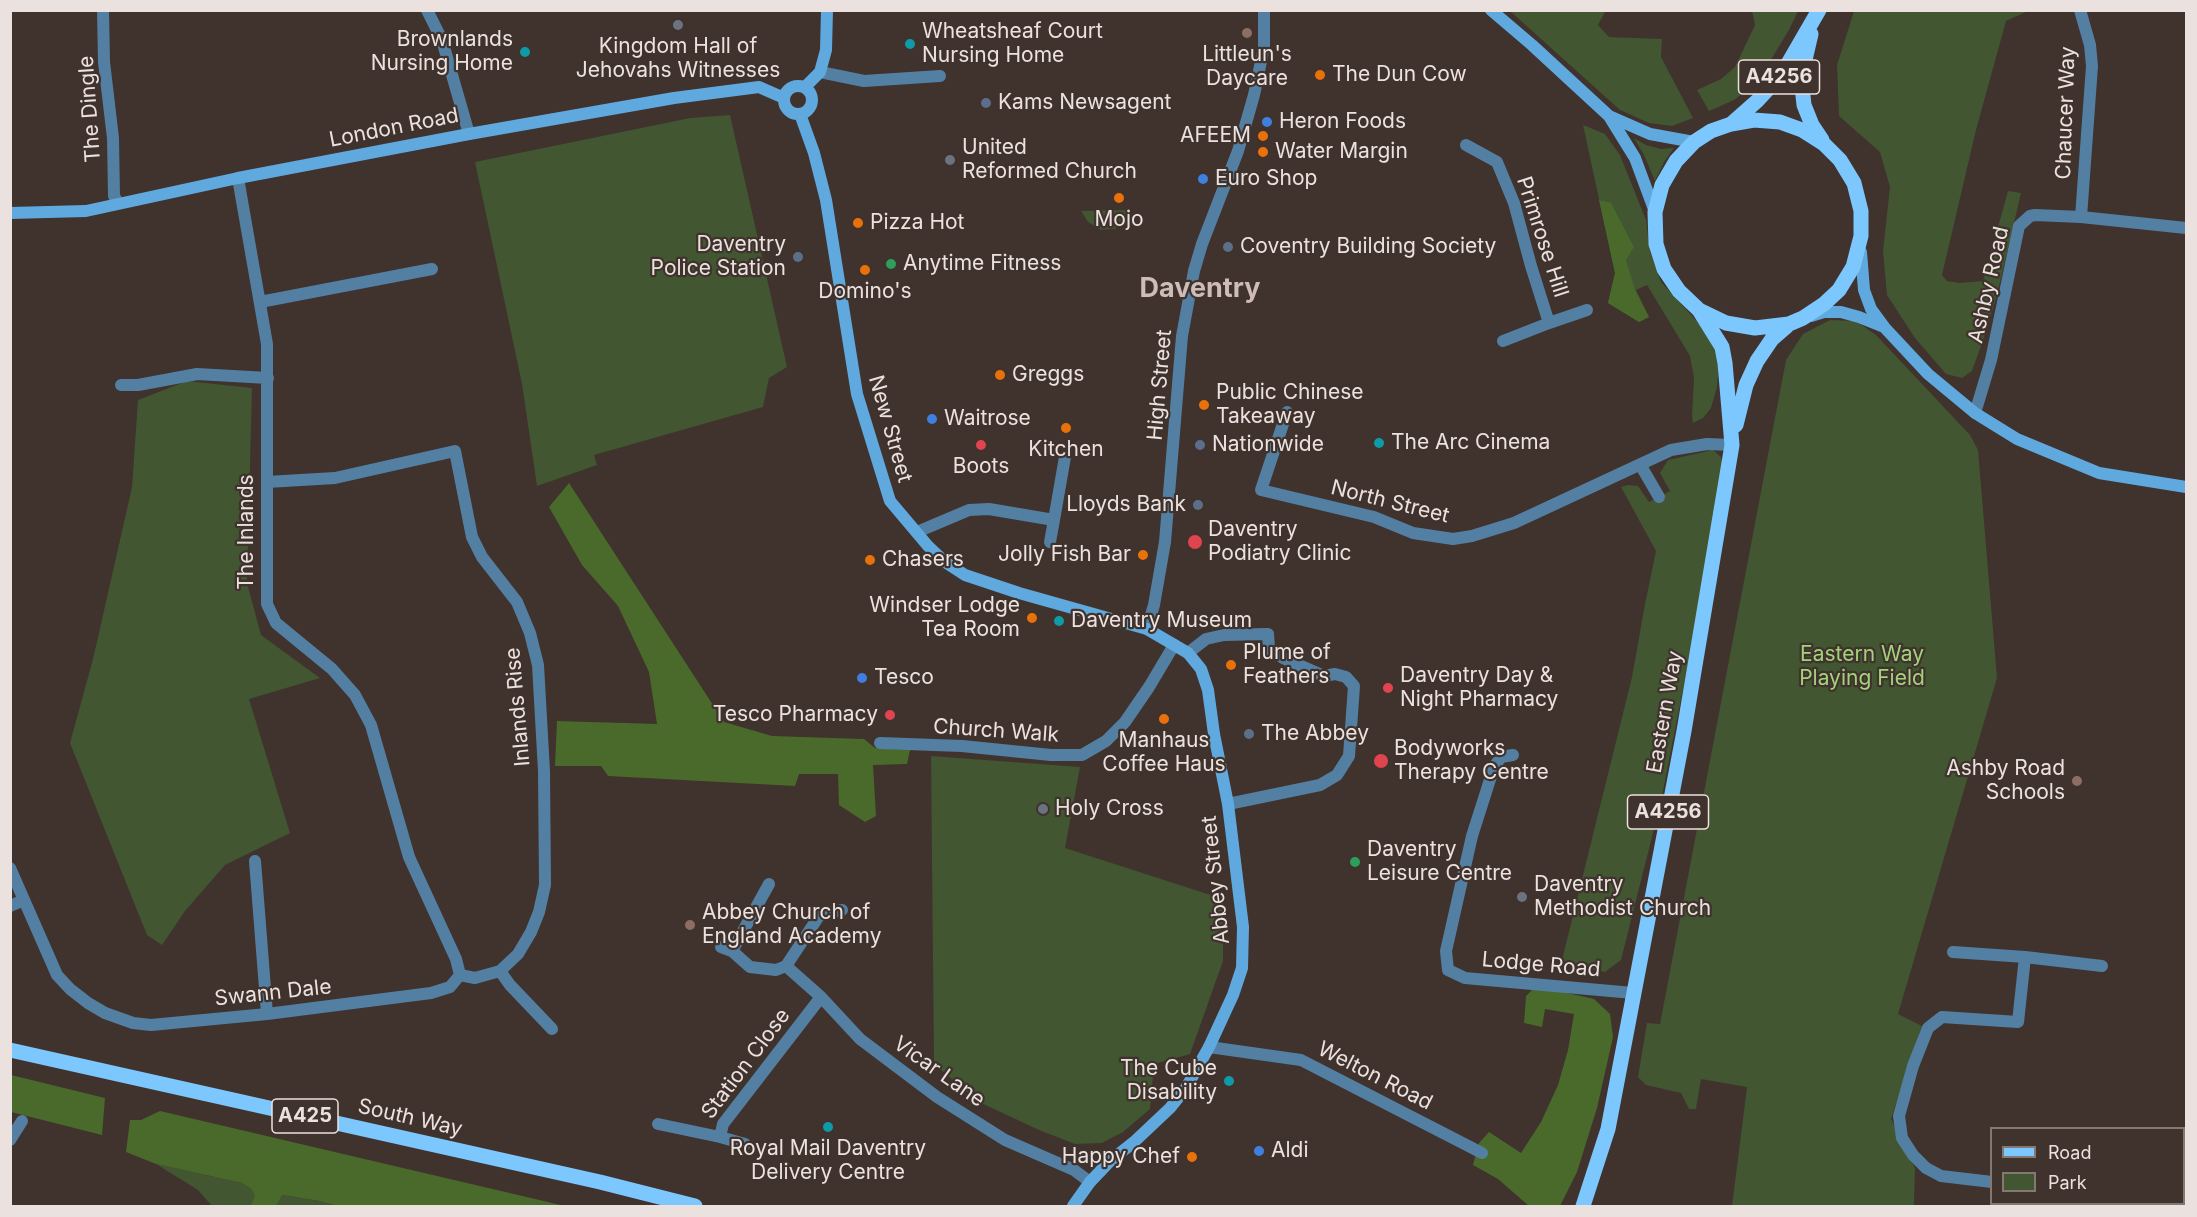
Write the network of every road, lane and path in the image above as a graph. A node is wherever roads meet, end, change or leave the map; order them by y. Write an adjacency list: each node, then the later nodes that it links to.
1 (103, 10): 20 (street, The Dingle)
2 (427, 10): 15 (street)
3 (827, 10): 8 (main road)
4 (1264, 10): 47 (street, High Street)
5 (1491, 10): 13 (main road)
6 (2080, 10): 23 (street, Chaucer Way)
7 (1817, 15): 14 (main road, A4256); 17 (main road, A4256)
8 (820, 72): 9 (street); 10 (main road)
9 (940, 76)
10 (805, 87): 11 (main road); 12 (main road)
11 (784, 98): 12 (main road); 15 (main road, London Road)
12 (800, 114): 45 (main road, New Street)
13 (1609, 116): 16 (main road); 21 (main road)
14 (1731, 123): 16 (main road); 17 (main road)
15 (469, 134): 19 (main road, London Road)
16 (1694, 142): 21 (main road)
17 (1824, 144): 25 (main road)
18 (1466, 145): 31 (street, Primrose Hill)
19 (238, 178): 20 (main road, London Road); 27 (street, The Inlands)
20 (117, 203): 22 (main road, London Road)
21 (1655, 212): 29 (main road)
22 (10, 213)
23 (2081, 217): 24 (street, Ashby Road); 37 (street, Ashby Road)
24 (2187, 228)
25 (1861, 236): 30 (main road); 32 (main road)
26 (432, 269): 27 (street)
27 (260, 302): 34 (street, The Inlands)
28 (1587, 310): 31 (street, Primrose Hill)
29 (1699, 310): 30 (main road); 38 (main road, Eastern Way / A4256)
30 (1796, 321): 32 (main road); 38 (main road, Eastern Way / A4256)
31 (1549, 323): 33 (street, Primrose Hill)
32 (1885, 328): 37 (main road)
33 (1503, 341)
34 (268, 378): 35 (street); 41 (street, The Inlands)
35 (121, 386)
36 (1287, 412): 40 (street, North Street)
37 (1975, 413): 42 (main road)
38 (1733, 440): 40 (street, North Street); 65 (main road, Eastern Way / A4256)
39 (1065, 457): 44 (street)
40 (1641, 466): 43 (street)
41 (267, 482): 63 (street, Inlands Rise); 64 (street, The Inlands)
42 (2187, 487)
43 (1659, 496)
44 (1054, 520): 45 (street); 46 (street)
45 (916, 532): 47 (main road, New Street)
46 (1050, 542)
47 (1147, 629): 48 (main road, Abbey Street)
48 (1173, 645): 49 (main road, Abbey Street); 50 (street, Church Walk)
49 (1188, 653): 52 (main road, Abbey Street); 52 (street)
50 (880, 743)
51 (1513, 755): 65 (street, Lodge Road)
52 (1228, 804): 69 (main road, Abbey Street)
53 (255, 861): 67 (street)
54 (10, 868): 56 (street, Swann Dale)
55 (769, 884): 61 (street)
56 (24, 900): 57 (street); 67 (street, Swann Dale)
57 (10, 906)
58 (842, 910): 61 (street)
59 (1953, 952): 60 (street)
60 (2025, 957): 62 (street); 78 (street)
61 (786, 966): 66 (street, Vicar Lane)
62 (2102, 966)
63 (500, 971): 64 (street); 68 (street)
64 (460, 975): 67 (street, Swann Dale)
65 (1633, 993): 81 (main road, Eastern Way / A4256)
66 (821, 997): 73 (street, Station Close); 77 (street, Vicar Lane)
67 (267, 1014)
68 (552, 1029)
69 (1209, 1047): 76 (street, Welton Road); 77 (main road, Abbey Street)
70 (10, 1050): 79 (main road, South Way / A425)
71 (22, 1121): 74 (street)
72 (658, 1124): 73 (street, Station Close)
73 (720, 1137): 75 (street)
74 (10, 1140)
75 (745, 1144)
76 (1482, 1153)
77 (1090, 1182): 80 (main road, Abbey Street)
78 (1990, 1182)
79 (695, 1206)
80 (1073, 1206)
81 (1583, 1206)

